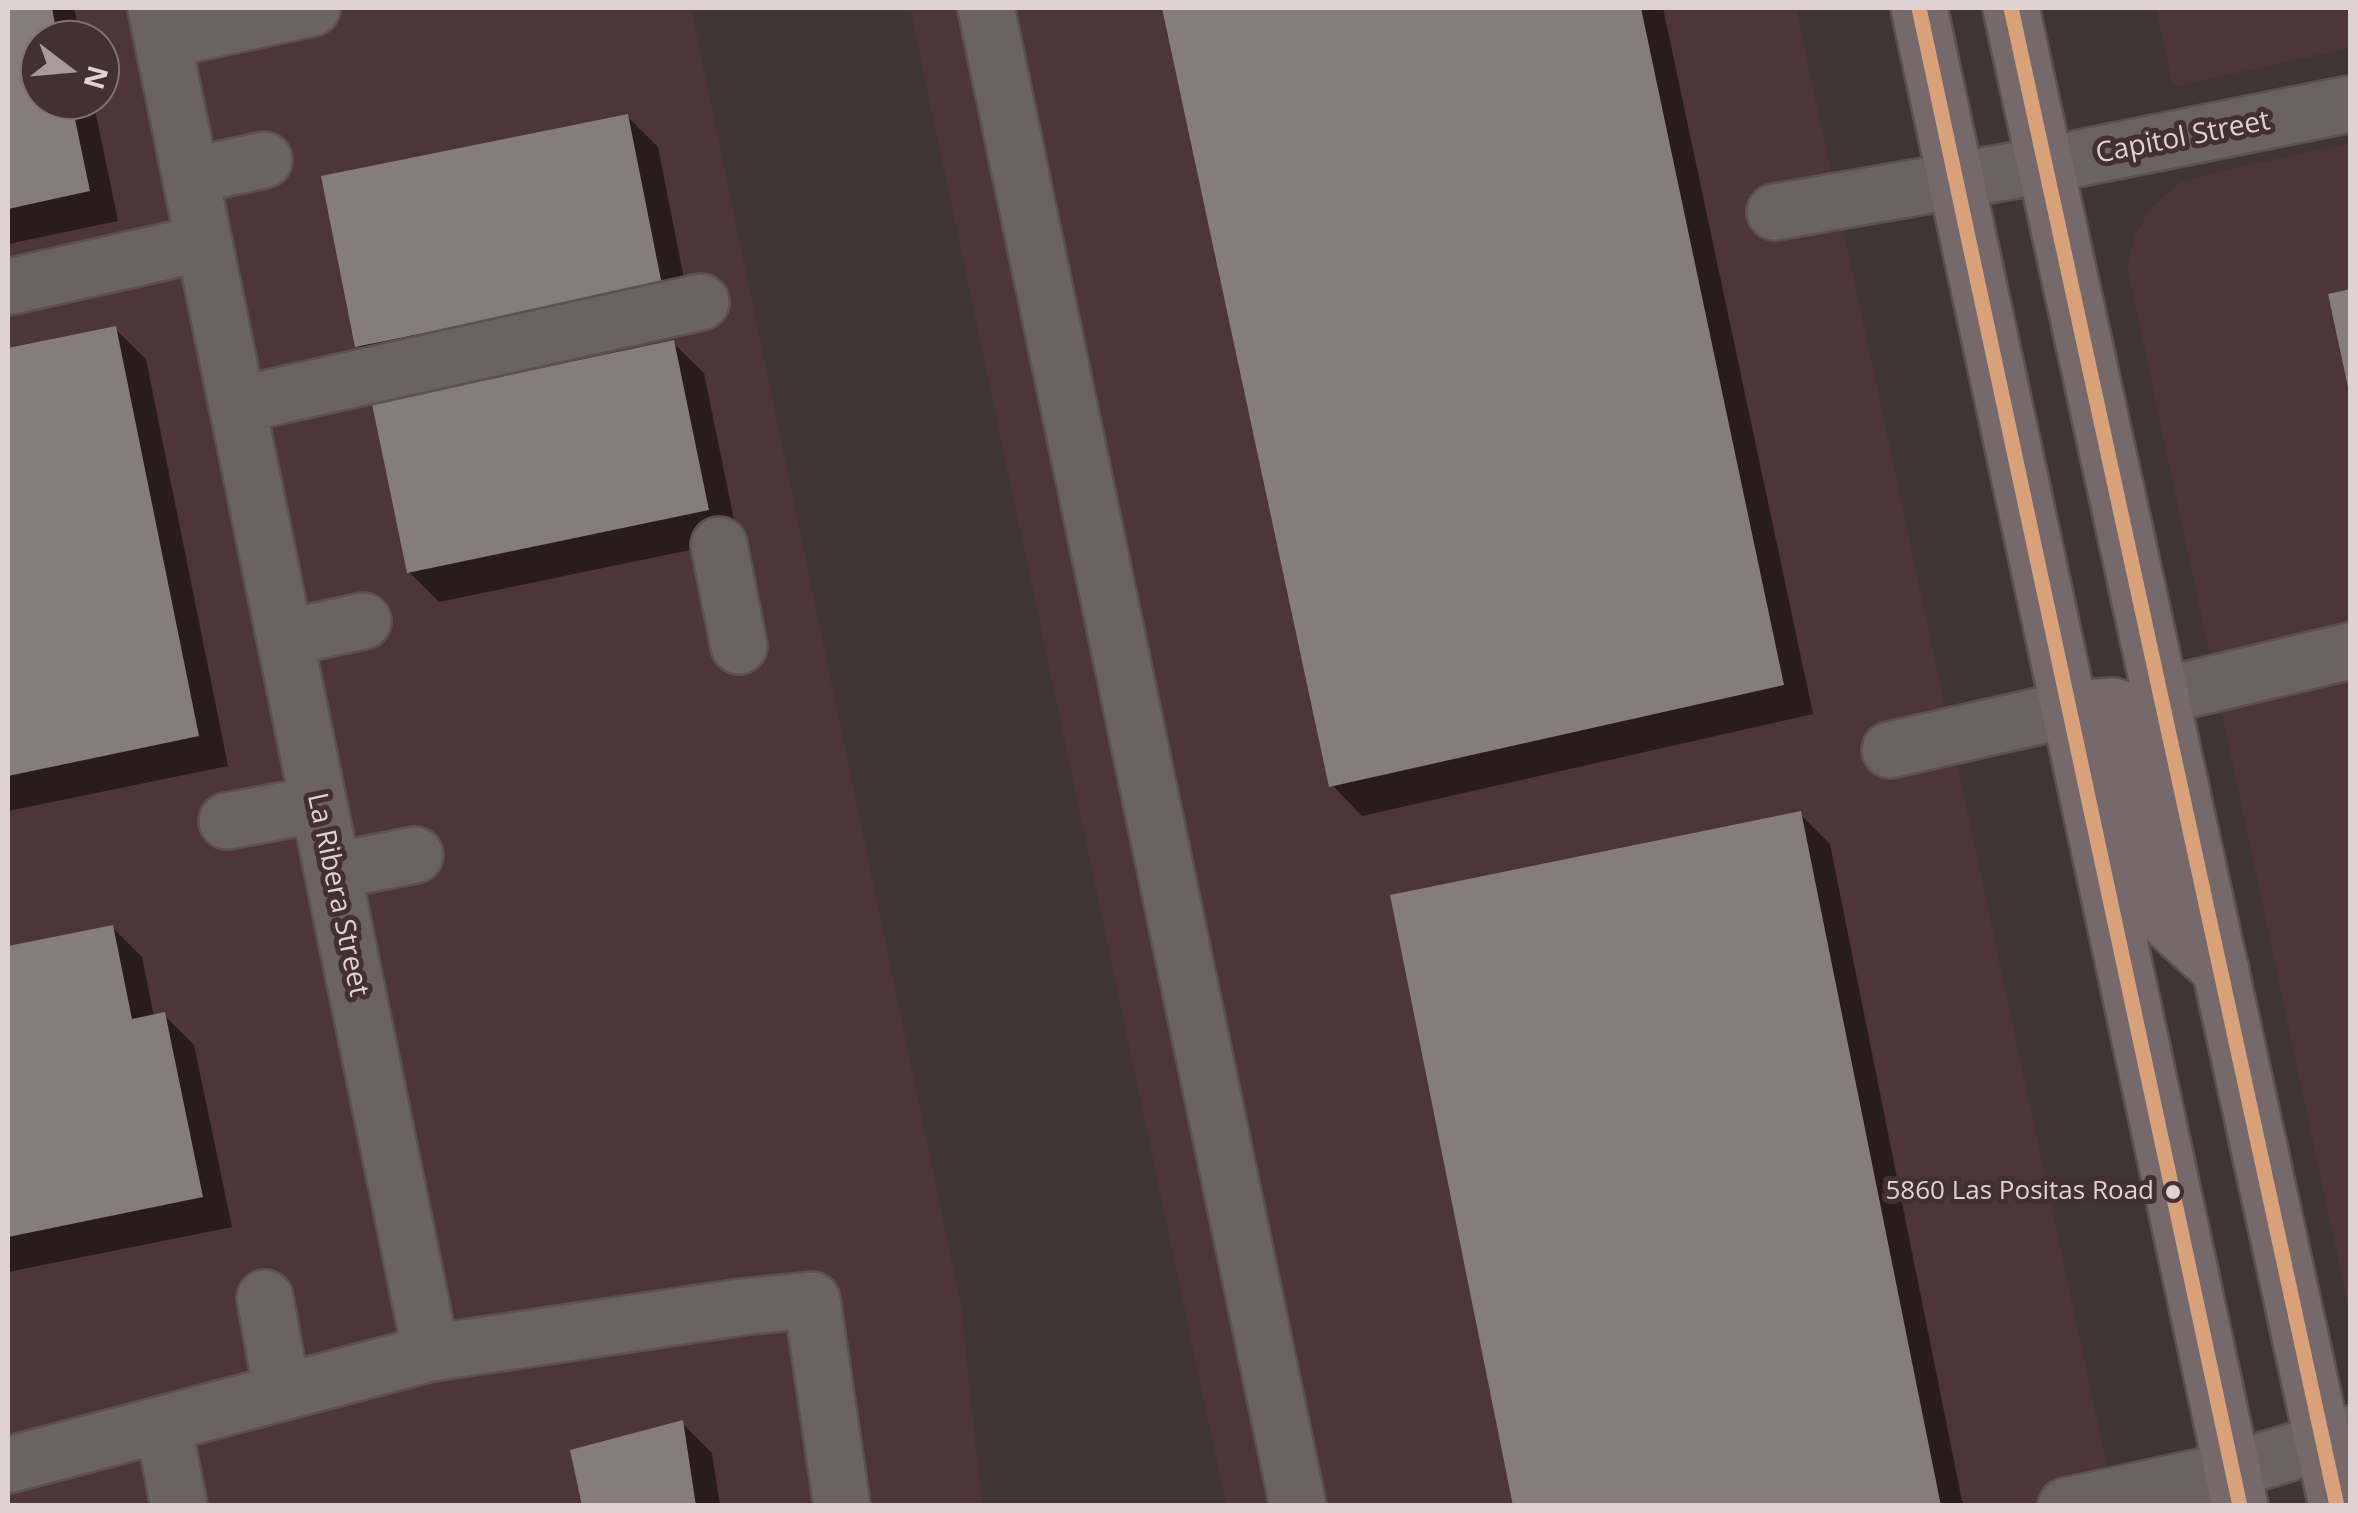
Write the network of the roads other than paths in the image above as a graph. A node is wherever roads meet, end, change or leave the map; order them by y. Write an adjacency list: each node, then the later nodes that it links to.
1 (312, 8): 5 (street)
2 (986, 8): 38 (street)
3 (1919, 8): 10 (main road)
4 (2012, 8): 8 (main road)
5 (160, 24): 9 (street, La Ribera Street)
6 (2350, 104): 8 (street, Capitol Street)
7 (264, 160): 9 (street)
8 (2046, 166): 10 (street, Capitol Street); 21 (main road)
9 (191, 176): 12 (street, La Ribera Street)
10 (1956, 181): 11 (street, Capitol Street); 22 (main road)
11 (1775, 212)
12 (204, 243): 13 (street); 15 (street, La Ribera Street)
13 (8, 287)
14 (701, 302): 15 (street)
15 (237, 405): 18 (street, La Ribera Street)
16 (719, 545): 19 (street)
17 (363, 621): 18 (street)
18 (285, 638): 24 (street, La Ribera Street)
19 (740, 646)
20 (2350, 651): 21 (street)
21 (2162, 696): 28 (main road)
22 (2070, 708): 23 (street); 28 (main road); 35 (main road)
23 (1890, 750)
24 (319, 804): 25 (street); 27 (street, La Ribera Street)
25 (227, 821)
26 (415, 855): 27 (street)
27 (332, 870): 30 (street, La Ribera Street)
28 (2221, 970): 33 (main road)
29 (265, 1298): 31 (street)
30 (431, 1353): 31 (street); 37 (street)
31 (282, 1392): 32 (street)
32 (163, 1424): 34 (street); 36 (street)
33 (2337, 1438): 35 (street); 40 (main road)
34 (8, 1465)
35 (2236, 1488): 39 (street)
36 (179, 1506)
37 (842, 1506)
38 (1298, 1506)
39 (2066, 1506)
40 (2337, 1506)

